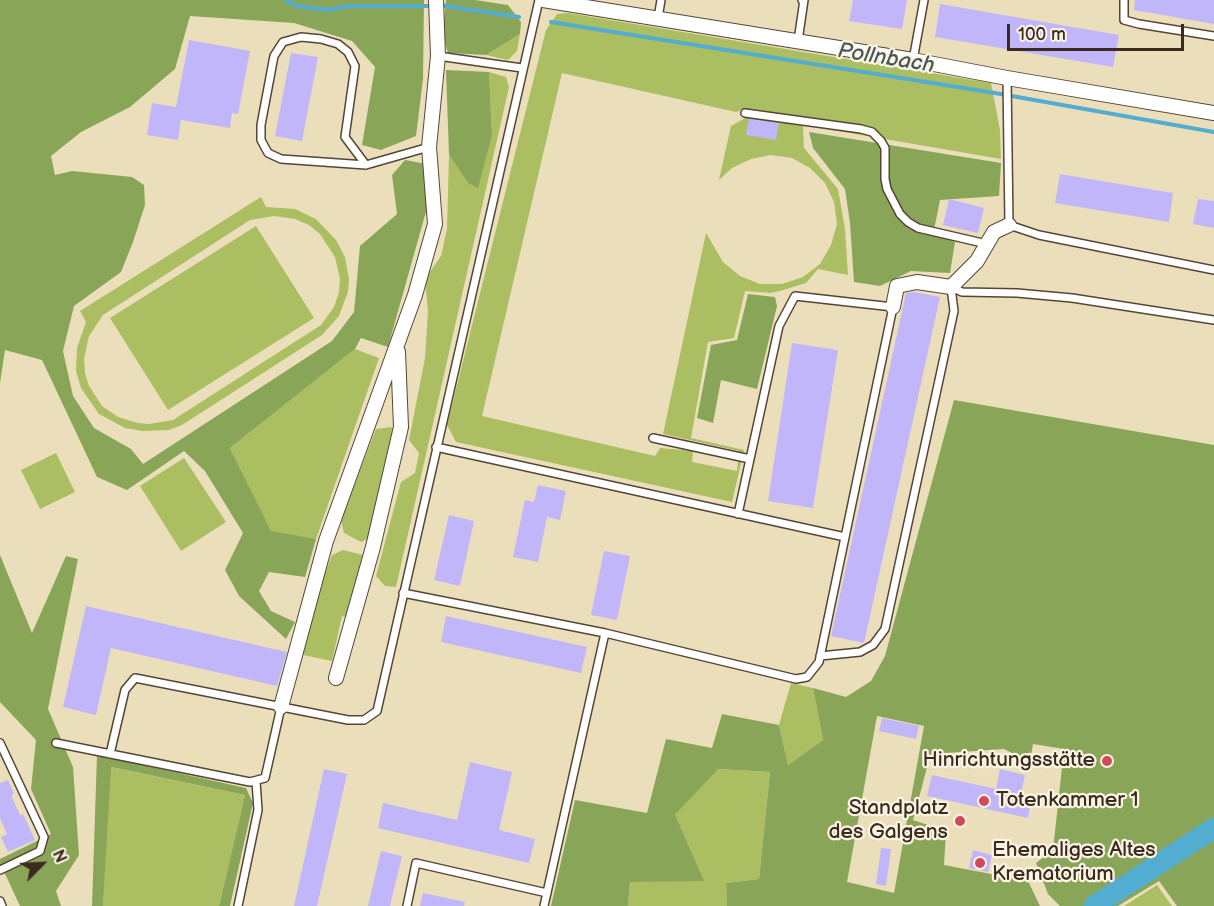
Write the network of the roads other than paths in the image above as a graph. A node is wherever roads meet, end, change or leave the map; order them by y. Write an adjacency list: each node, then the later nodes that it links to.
1 (541, 0): 7 (street); 12 (lane)
2 (661, 0): 7 (lane)
3 (802, 0): 9 (lane)
4 (924, 0): 11 (lane)
5 (1124, 0): 8 (lane)
6 (436, 7): 10 (street)
7 (658, 18): 9 (street)
8 (1214, 36)
9 (798, 41): 11 (street)
10 (438, 56): 12 (lane); 16 (street)
11 (913, 60): 13 (street)
12 (522, 68): 26 (lane)
13 (1007, 78): 15 (street); 18 (lane)
14 (746, 113): 19 (lane)
15 (1214, 113)
16 (429, 147): 17 (lane); 24 (street)
17 (366, 165): 17 (lane)
18 (1009, 225): 19 (street); 20 (lane)
19 (987, 244): 21 (street)
20 (1214, 270)
21 (951, 287): 22 (street); 23 (lane); 32 (lane)
22 (893, 307): 27 (lane); 29 (lane)
23 (1214, 320)
24 (398, 344): 33 (street); 34 (street)
25 (653, 438): 27 (lane)
26 (436, 447): 28 (lane); 30 (lane)
27 (750, 459): 28 (lane)
28 (738, 514): 29 (lane)
29 (844, 537): 32 (lane)
30 (403, 593): 31 (lane); 34 (lane)
31 (605, 633): 32 (lane); 40 (lane)
32 (820, 656)
33 (336, 678)
34 (281, 707): 37 (lane); 38 (lane)
35 (0, 743): 39 (lane)
36 (56, 743): 37 (lane)
37 (110, 754): 38 (lane)
38 (255, 781): 43 (lane)
39 (0, 870)
40 (547, 893): 44 (lane); 45 (lane)
41 (0, 901): 42 (lane)
42 (2, 906)
43 (238, 906)
44 (407, 906)
45 (544, 906)

